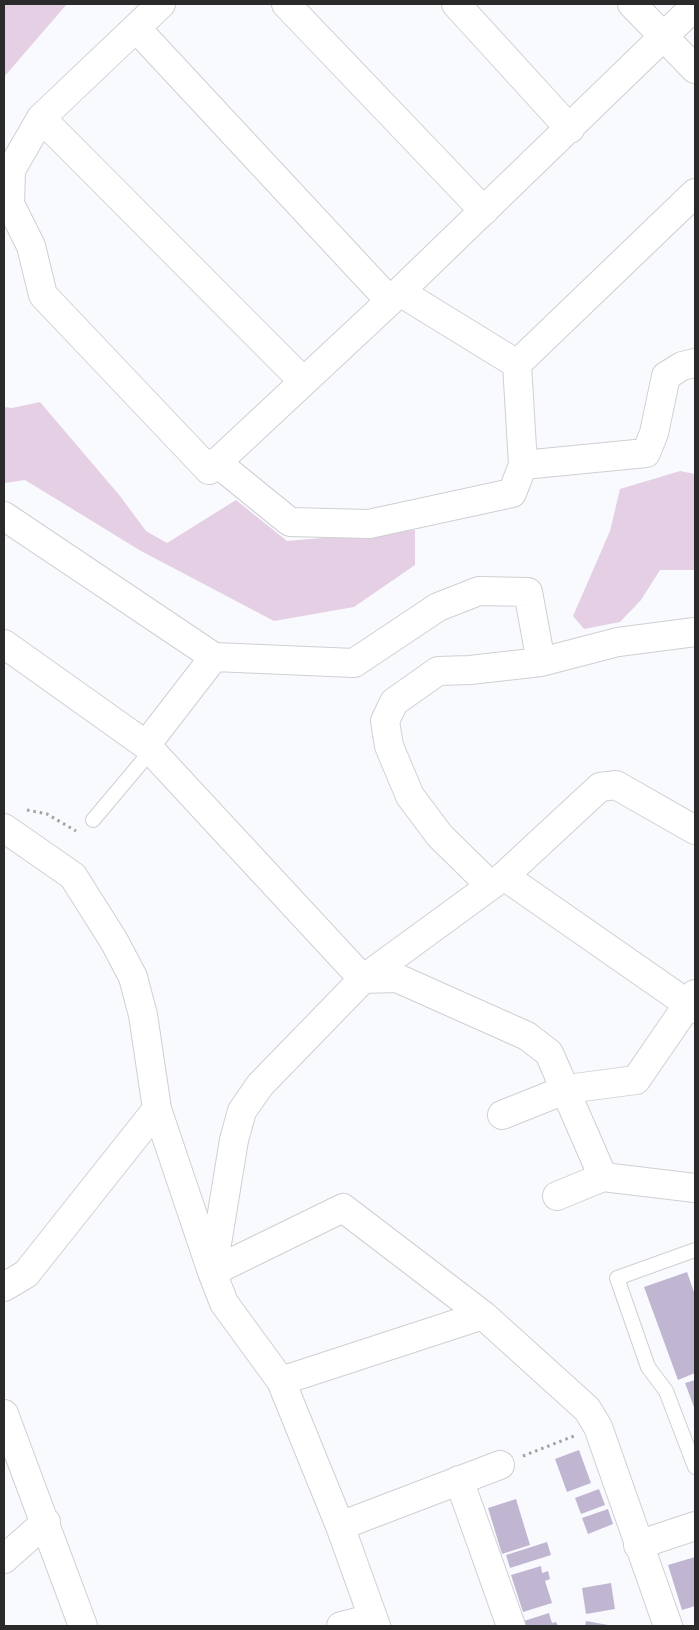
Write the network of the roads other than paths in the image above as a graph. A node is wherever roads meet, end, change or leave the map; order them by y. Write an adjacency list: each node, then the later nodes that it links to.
1 (162, 4): 6 (street)
2 (286, 4): 12 (street)
3 (456, 4): 10 (street)
4 (632, 4): 7 (street)
5 (695, 6): 7 (street)
6 (136, 28): 9 (street); 13 (street)
7 (664, 38): 8 (street); 10 (street)
8 (695, 69)
9 (41, 118): 16 (street); 17 (street)
10 (570, 129): 12 (street)
11 (695, 193): 15 (street)
12 (484, 211): 13 (street)
13 (395, 297): 15 (street); 16 (street)
14 (695, 363): 18 (street)
15 (516, 364): 18 (street)
16 (303, 381): 17 (street)
17 (216, 462): 18 (street)
18 (523, 465)
19 (4, 516): 22 (street)
20 (695, 632): 23 (street)
21 (4, 644): 24 (street)
22 (214, 657): 23 (street); 24 (street)
23 (541, 662): 28 (street)
24 (149, 748): 25 (lane); 29 (street)
25 (93, 820)
26 (6, 829): 32 (street)
27 (695, 830): 28 (street)
28 (497, 880): 29 (street); 30 (street)
29 (363, 980): 31 (street); 38 (street)
30 (693, 1002): 31 (street)
31 (567, 1089): 33 (street); 34 (street)
32 (157, 1109): 38 (street); 39 (street)
33 (502, 1115)
34 (603, 1177): 35 (street); 36 (street)
35 (695, 1188)
36 (557, 1196)
37 (695, 1250): 44 (lane)
38 (212, 1272): 40 (street); 41 (street)
39 (4, 1286)
40 (483, 1315): 41 (street); 49 (street)
41 (282, 1381): 47 (street)
42 (4, 1414): 46 (street)
43 (500, 1465): 45 (street)
44 (695, 1467)
45 (459, 1480): 47 (street); 54 (street)
46 (46, 1522): 50 (street); 52 (street)
47 (340, 1526): 51 (street)
48 (695, 1526): 49 (street)
49 (638, 1545): 55 (street)
50 (4, 1558)
51 (374, 1622): 53 (street)
52 (83, 1626)
53 (341, 1626)
54 (510, 1626)
55 (668, 1626)

